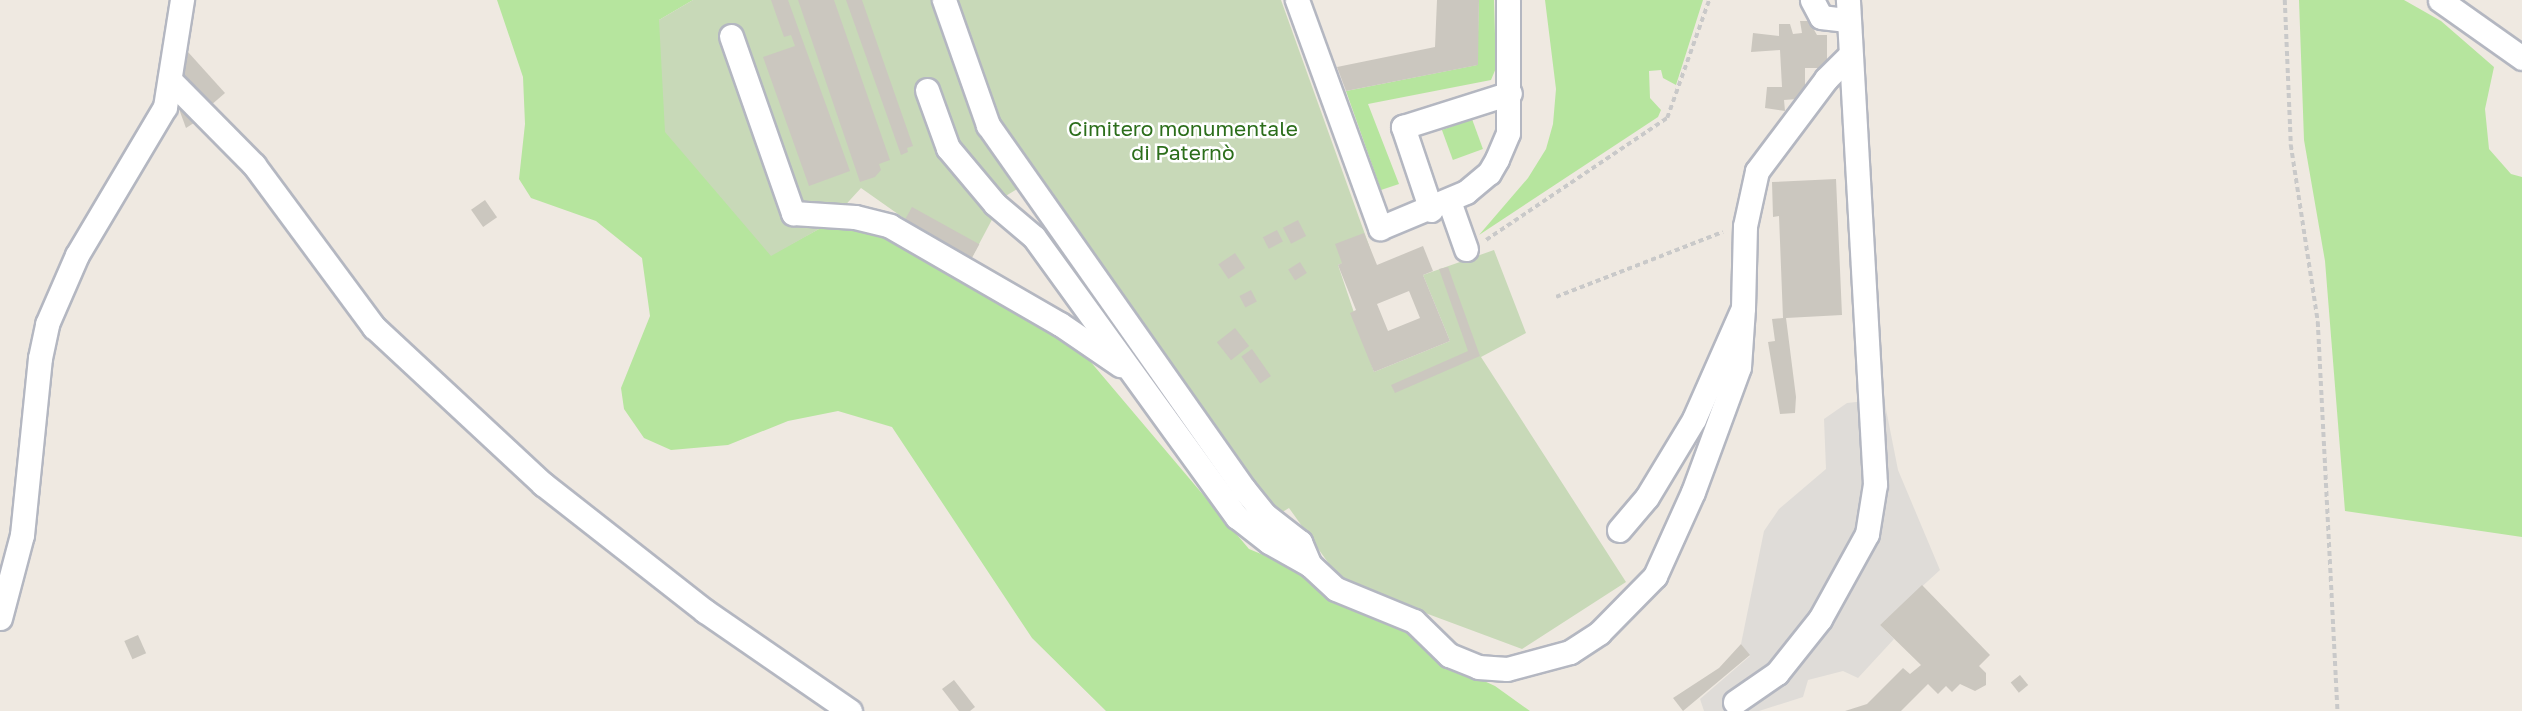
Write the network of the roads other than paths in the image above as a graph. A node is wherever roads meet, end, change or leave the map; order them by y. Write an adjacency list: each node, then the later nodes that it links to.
1 (182, 0): 11 (street)
2 (944, 0): 19 (street)
3 (1297, 0): 14 (street)
4 (1508, 0): 13 (street)
5 (1812, 0): 7 (street)
6 (2440, 0): 10 (street)
7 (1847, 10): 9 (street)
8 (731, 36): 17 (street)
9 (1848, 57): 16 (street); 21 (street)
10 (2522, 58)
11 (171, 81): 20 (street); 22 (street)
12 (928, 90): 17 (street)
13 (1510, 93): 14 (street); 14 (street)
14 (1440, 206): 15 (street)
15 (1466, 249)
16 (1743, 308): 18 (street); 19 (street)
17 (1134, 374): 19 (street)
18 (1619, 530)
19 (1310, 565)
20 (0, 618)
21 (1735, 702)
22 (850, 711)

